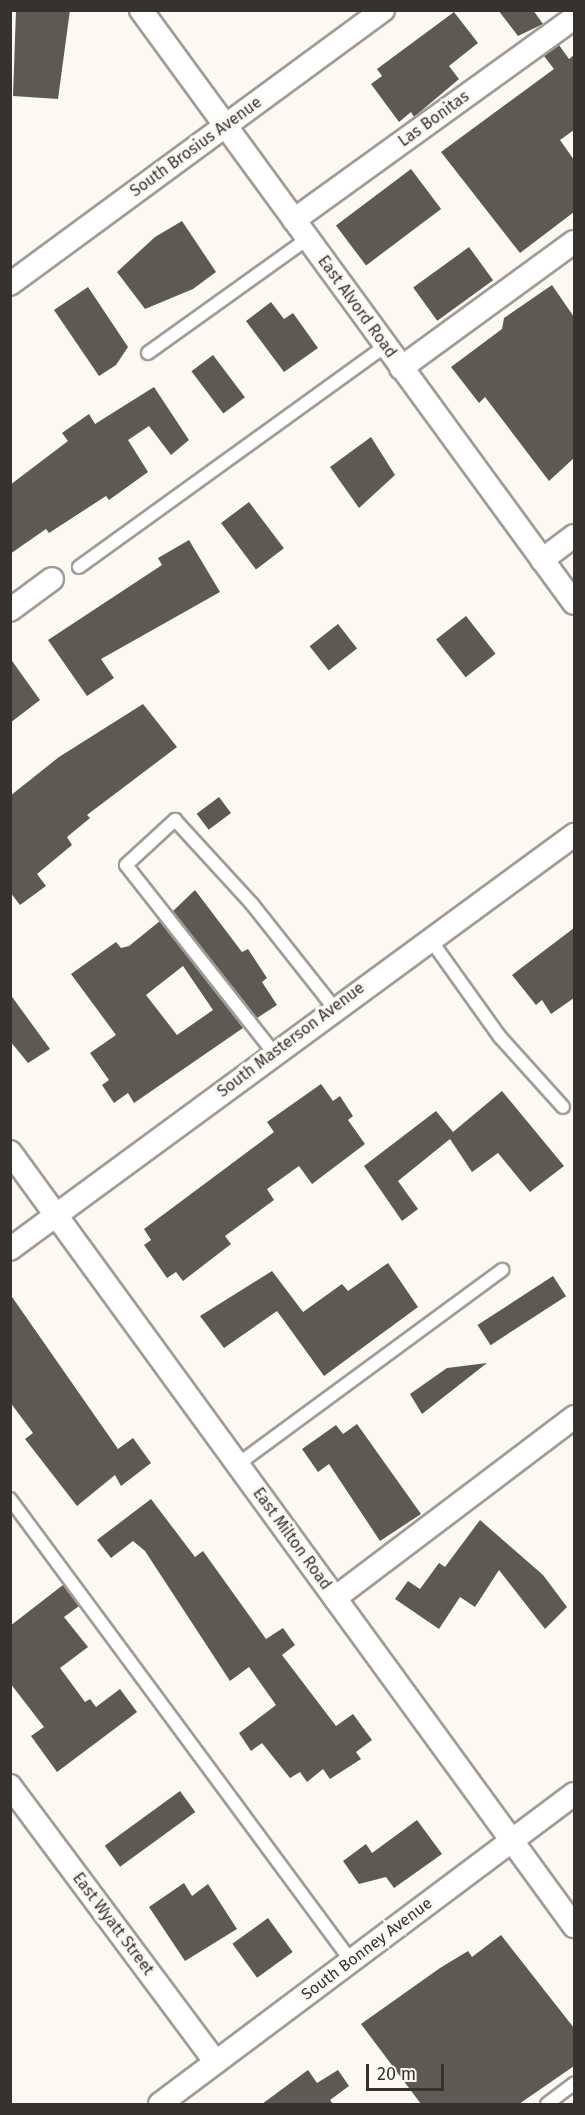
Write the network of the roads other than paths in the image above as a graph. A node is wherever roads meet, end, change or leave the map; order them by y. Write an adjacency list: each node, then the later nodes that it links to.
1 (141, 10): 4 (street, East Alvord Road)
2 (383, 10): 4 (street, South Brosius Avenue)
3 (574, 18): 5 (street, Las Bonitas)
4 (226, 125): 5 (street, East Alvord Road); 8 (street, South Brosius Avenue)
5 (294, 220): 6 (street, East Alvord Road)
6 (307, 238): 9 (street, East Alvord Road); 10 (lane)
7 (574, 242): 11 (street)
8 (10, 284)
9 (385, 346): 11 (street, East Alvord Road); 14 (lane)
10 (148, 353)
11 (401, 368): 13 (street, East Alvord Road)
12 (574, 536): 13 (street)
13 (542, 560): 16 (street, East Alvord Road)
14 (79, 567)
15 (52, 579): 17 (street)
16 (574, 603)
17 (10, 610)
18 (574, 835): 19 (street, South Masterson Avenue)
19 (430, 939): 20 (street, South Masterson Avenue); 22 (lane)
20 (334, 1008): 21 (street, South Masterson Avenue); 21 (lane)
21 (274, 1053): 24 (street, South Masterson Avenue)
22 (563, 1107)
23 (10, 1152): 24 (street, East Milton Road)
24 (57, 1215): 25 (street, South Masterson Avenue); 28 (street, East Milton Road)
25 (10, 1249)
26 (502, 1270): 28 (lane)
27 (574, 1417): 30 (street)
28 (238, 1464): 30 (street, East Milton Road)
29 (10, 1499): 35 (lane)
30 (335, 1598): 33 (street, East Milton Road)
31 (10, 1786): 36 (street, East Wyatt Street)
32 (574, 1794): 33 (street, South Bonney Avenue)
33 (512, 1840): 34 (street, East Milton Road); 35 (street, South Bonney Avenue)
34 (574, 1926)
35 (352, 1962): 36 (street, South Bonney Avenue)
36 (216, 2062): 38 (street, South Bonney Avenue)
37 (574, 2084): 39 (lane)
38 (160, 2104)
39 (547, 2104)

